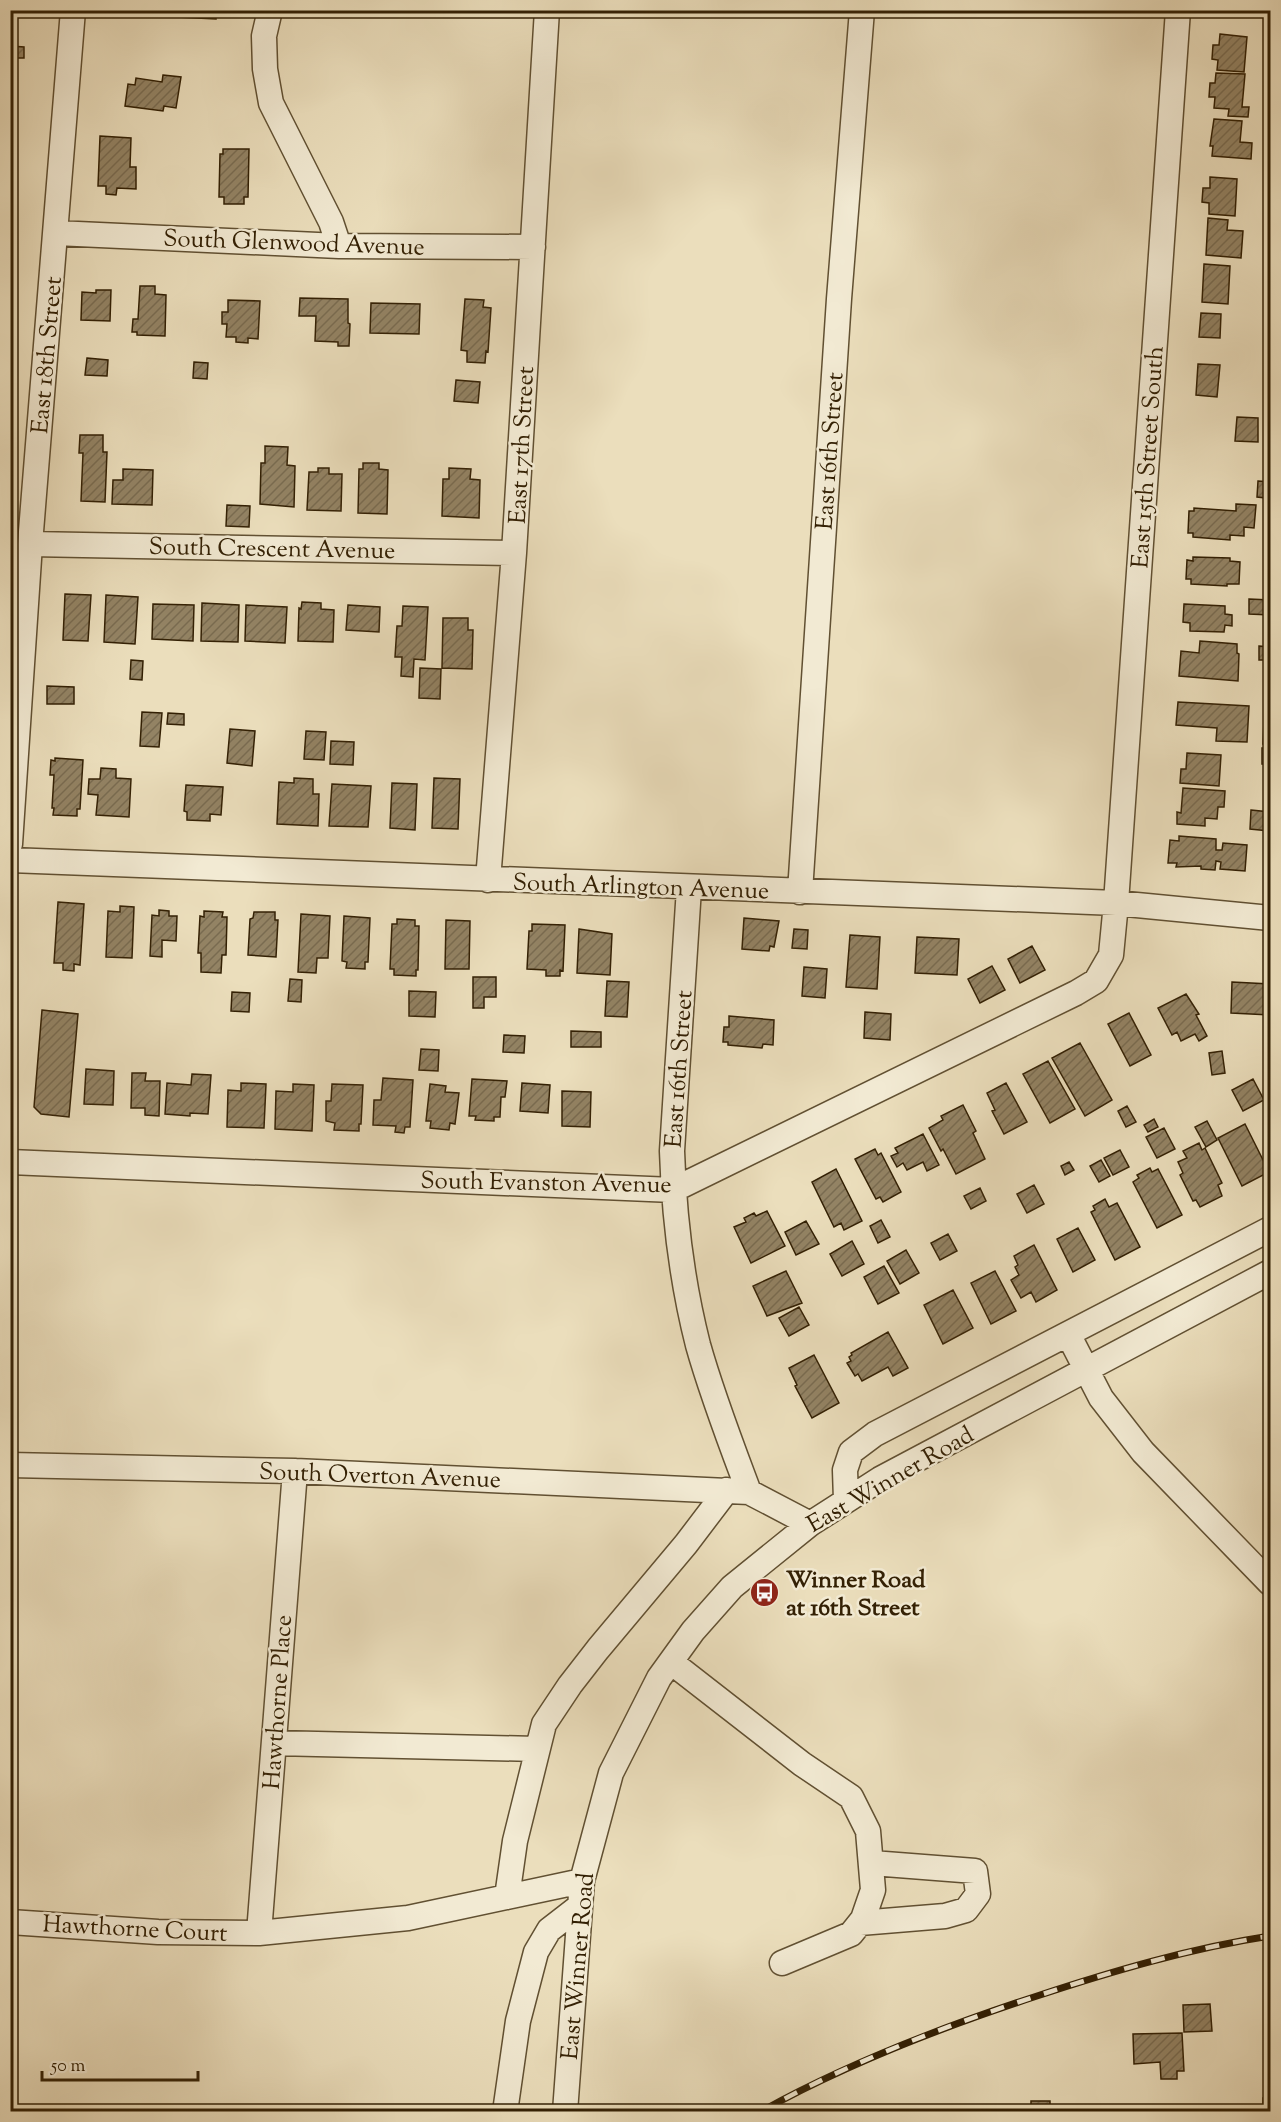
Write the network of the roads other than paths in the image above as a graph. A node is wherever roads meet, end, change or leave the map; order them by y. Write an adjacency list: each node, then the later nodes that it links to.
1 (73, 10): 6 (street, East 18th Street)
2 (270, 10): 7 (street)
3 (547, 10): 8 (street, East 17th Street)
4 (862, 10): 16 (street, East 16th Street)
5 (1178, 10): 17 (street, East 15th Street South)
6 (56, 233): 7 (street, South Glenwood Avenue); 9 (street, East 18th Street)
7 (339, 246): 8 (street, South Glenwood Avenue)
8 (533, 247): 10 (street, East 17th Street)
9 (30, 544): 10 (street, South Crescent Avenue); 11 (street, East 18th Street)
10 (514, 553): 14 (street, East 17th Street)
11 (16, 649): 12 (street, East 18th Street)
12 (10, 844)
13 (10, 860): 14 (street, South Arlington Avenue)
14 (488, 880): 15 (street, South Arlington Avenue)
15 (689, 888): 16 (street, South Arlington Avenue); 20 (street, East 16th Street)
16 (800, 892): 17 (street, South Arlington Avenue)
17 (1116, 903): 18 (street, South Arlington Avenue); 20 (street, South Evanston Avenue)
18 (1270, 918)
19 (10, 1162): 20 (street, South Evanston Avenue)
20 (673, 1190): 27 (street, East 16th Street)
21 (1270, 1229): 23 (street)
22 (1270, 1272): 24 (street, East Winner Road)
23 (1068, 1334): 24 (street); 28 (street)
24 (1085, 1370): 28 (street, East Winner Road); 30 (street)
25 (10, 1466): 26 (street, South Overton Avenue)
26 (295, 1471): 27 (street, South Overton Avenue); 32 (street, Hawthorne Place)
27 (738, 1491): 29 (street); 33 (street)
28 (846, 1500): 29 (street, East Winner Road)
29 (810, 1524): 31 (street, East Winner Road)
30 (1270, 1583)
31 (671, 1662): 34 (street); 35 (street, East Winner Road)
32 (274, 1743): 33 (street); 40 (street, Hawthorne Place)
33 (537, 1749): 36 (street)
34 (872, 1863): 39 (street); 39 (street)
35 (582, 1881): 36 (street, Hawthorne Court); 37 (street, East Winner Road)
36 (507, 1897): 40 (street, Hawthorne Court)
37 (580, 1906): 42 (street); 43 (street, East Winner Road)
38 (10, 1922): 40 (street, Hawthorne Court)
39 (860, 1923): 41 (street)
40 (259, 1933)
41 (782, 1963)
42 (505, 2112)
43 (565, 2112)

